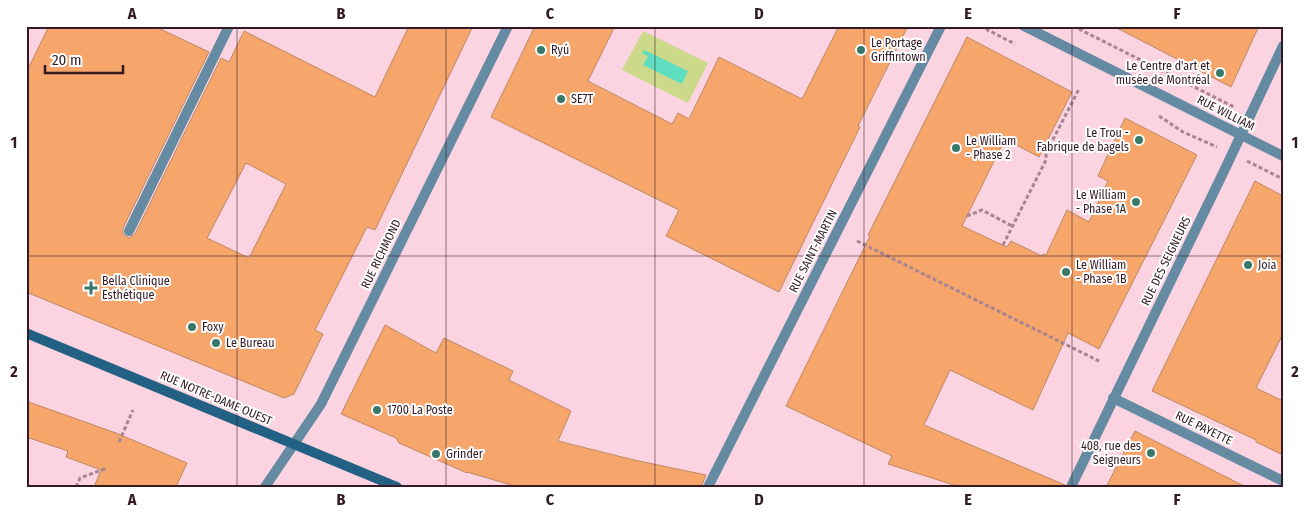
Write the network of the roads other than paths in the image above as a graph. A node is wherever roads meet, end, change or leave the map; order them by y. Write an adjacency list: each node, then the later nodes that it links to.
1 (229, 26): 8 (street)
2 (508, 26): 11 (street, RUE RICHMOND)
3 (941, 26): 15 (street, RUE SAINT-MARTIN)
4 (1024, 26): 6 (street, RUE WILLIAM)
5 (1283, 46): 6 (street, RUE DES SEIGNEURS)
6 (1241, 134): 7 (street, RUE WILLIAM); 10 (street, RUE DES SEIGNEURS)
7 (1283, 156)
8 (129, 231)
9 (26, 333): 11 (main road, RUE NOTRE-DAME OUEST)
10 (1113, 398): 12 (street, RUE PAYETTE); 16 (street, RUE DES SEIGNEURS)
11 (292, 444): 13 (street, RUE RICHMOND); 14 (main road, RUE NOTRE-DAME OUEST)
12 (1283, 481)
13 (265, 487)
14 (397, 487)
15 (708, 487)
16 (1071, 487)

